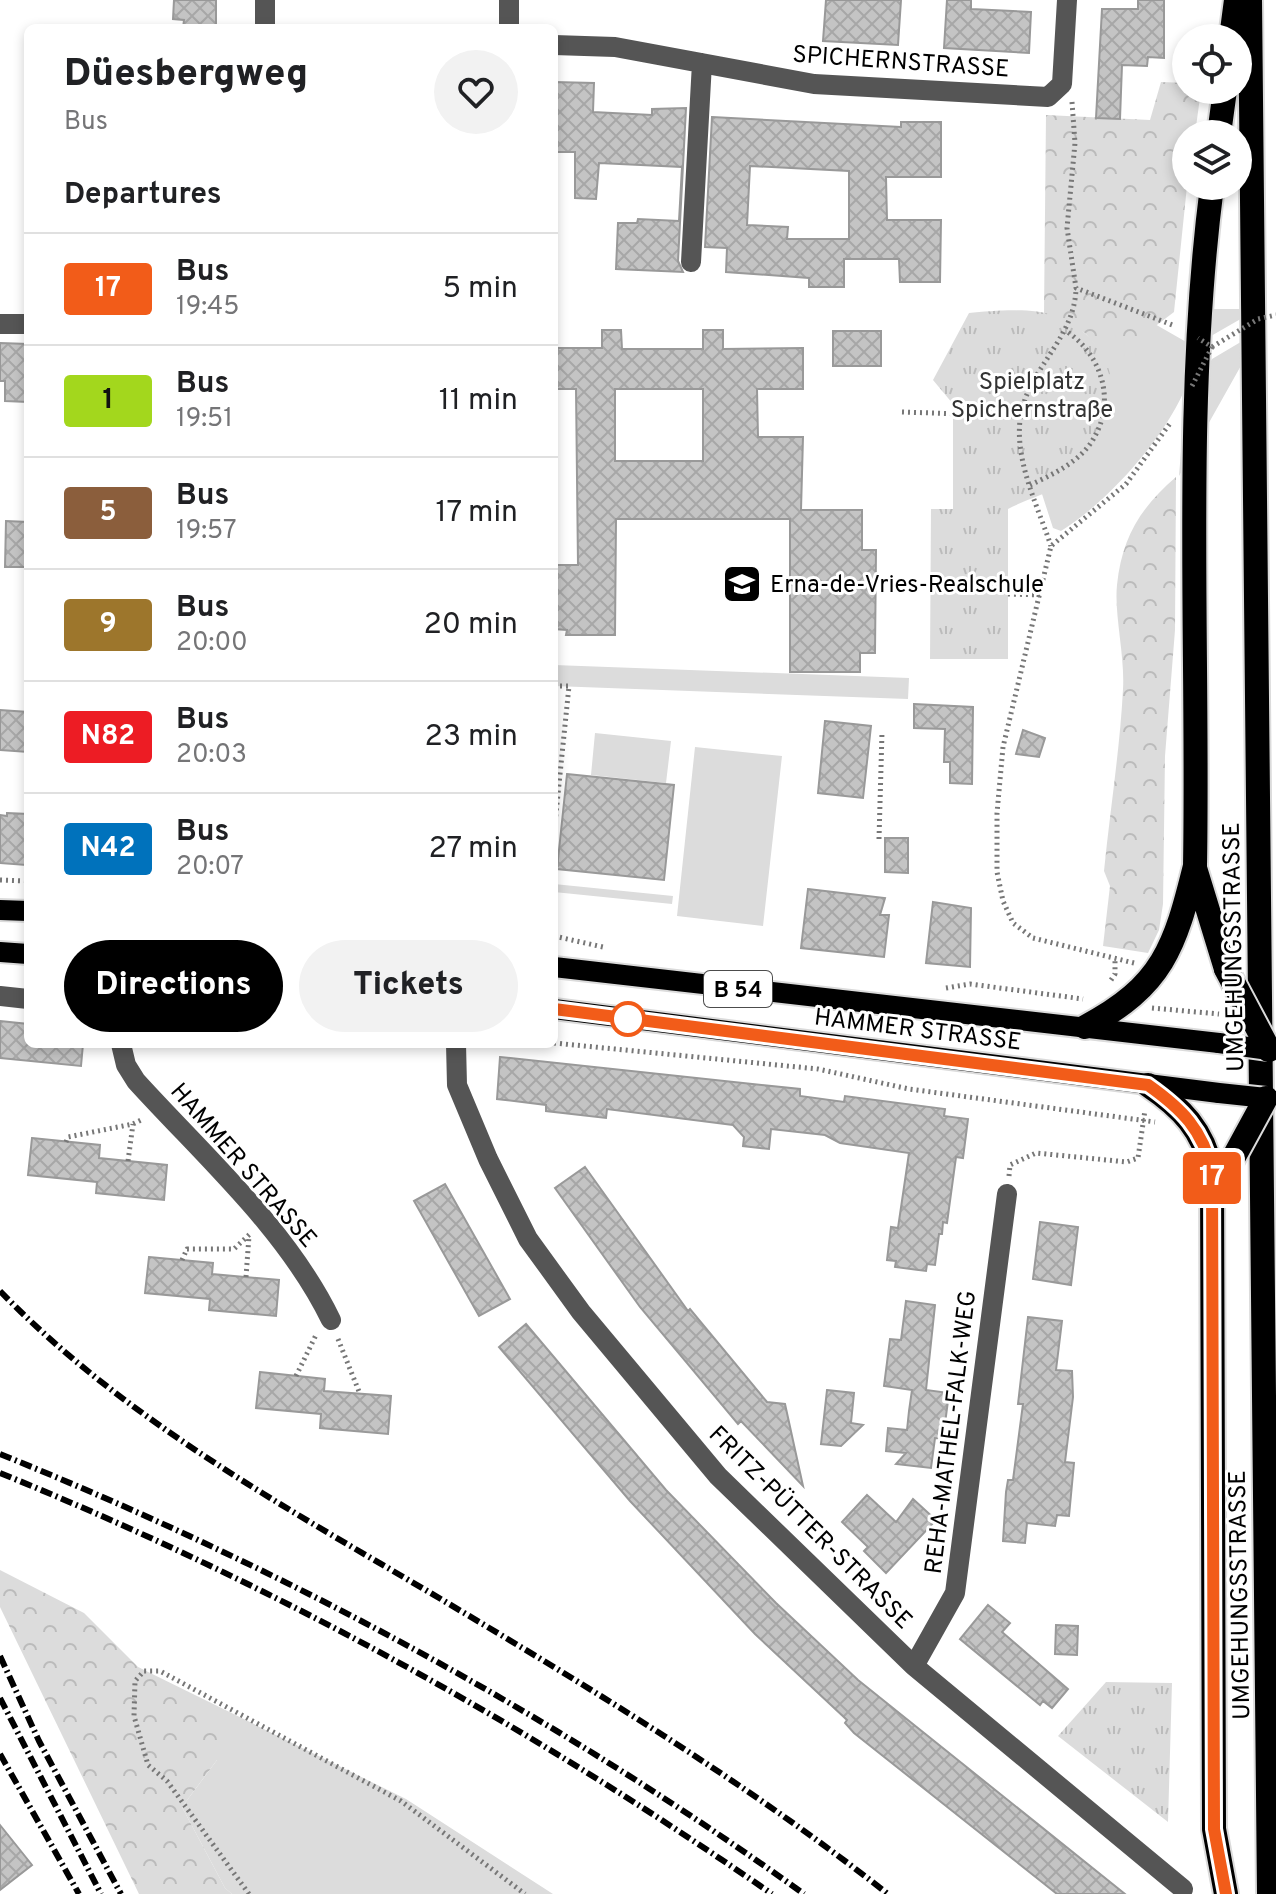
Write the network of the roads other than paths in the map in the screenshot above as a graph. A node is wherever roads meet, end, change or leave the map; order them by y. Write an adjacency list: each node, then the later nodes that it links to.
1 (265, 0): 6 (street)
2 (509, 0): 7 (street)
3 (1067, 0): 10 (street, SPICHERNSTRASSE)
4 (1236, 0): 8 (highway)
5 (1250, 0): 36 (highway, UMGEHUNGSSTRASSE)
6 (265, 24)
7 (509, 24)
8 (1233, 24)
9 (558, 45): 10 (street, SPICHERNSTRASSE)
10 (702, 63): 12 (street)
11 (1210, 200): 15 (highway)
12 (691, 262)
13 (0, 324): 14 (street)
14 (24, 324)
15 (1195, 866): 24 (highway); 27 (highway, bridge)
16 (0, 910): 17 (main road)
17 (24, 911)
18 (0, 952): 19 (main road)
19 (24, 954)
20 (558, 967): 24 (main road, HAMMER STRASSE / B 54)
21 (0, 996): 22 (street)
22 (24, 999)
23 (558, 1010): 28 (main road, HAMMER STRASSE / B 54)
24 (1085, 1027): 27 (main road, HAMMER STRASSE / B 54, bridge)
25 (122, 1048): 32 (street, HAMMER STRASSE)
26 (456, 1048): 33 (street, FRITZ-PÜTTER-STRASSE)
27 (1274, 1054)
28 (1148, 1085): 29 (main road, HAMMER STRASSE / B 54, bridge); 31 (highway)
29 (1273, 1094): 31 (highway, bridge)
30 (1007, 1194): 33 (street, REHA-MATHEL-FALK-WEG)
31 (1211, 1211): 35 (highway)
32 (331, 1320)
33 (914, 1666): 34 (street, FRITZ-PÜTTER-STRASSE)
34 (1183, 1889)
35 (1226, 1894)
36 (1269, 1894)

